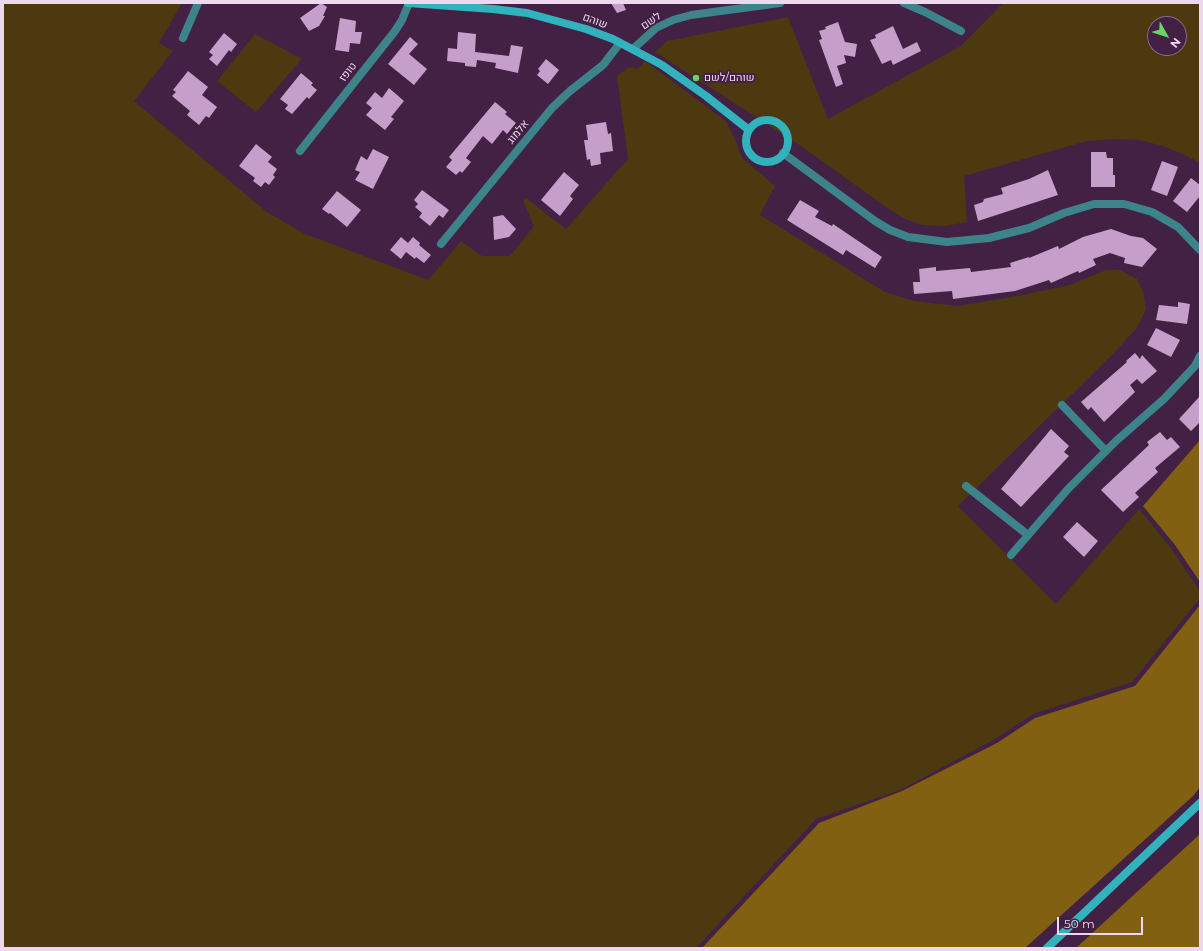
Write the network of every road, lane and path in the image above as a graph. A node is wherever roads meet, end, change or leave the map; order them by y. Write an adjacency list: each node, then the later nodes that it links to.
1 (198, 3): 6 (street)
2 (409, 3): 7 (street, שוהם); 10 (street, טופז)
3 (780, 3): 8 (street, לשם)
4 (904, 3): 5 (street)
5 (961, 31)
6 (183, 38)
7 (620, 43): 8 (street, שוהם); 12 (street, אלמוג)
8 (633, 49): 9 (street, שוהם)
9 (749, 130): 11 (street); 11 (street)
10 (300, 151)
11 (783, 153): 13 (street)
12 (441, 244)
13 (1200, 250)
14 (1200, 356): 16 (street)
15 (1062, 405): 16 (street)
16 (1106, 451): 18 (street)
17 (966, 486): 18 (street)
18 (1028, 534): 19 (street)
19 (1011, 555)
20 (1200, 803): 21 (street)
21 (1047, 948)

